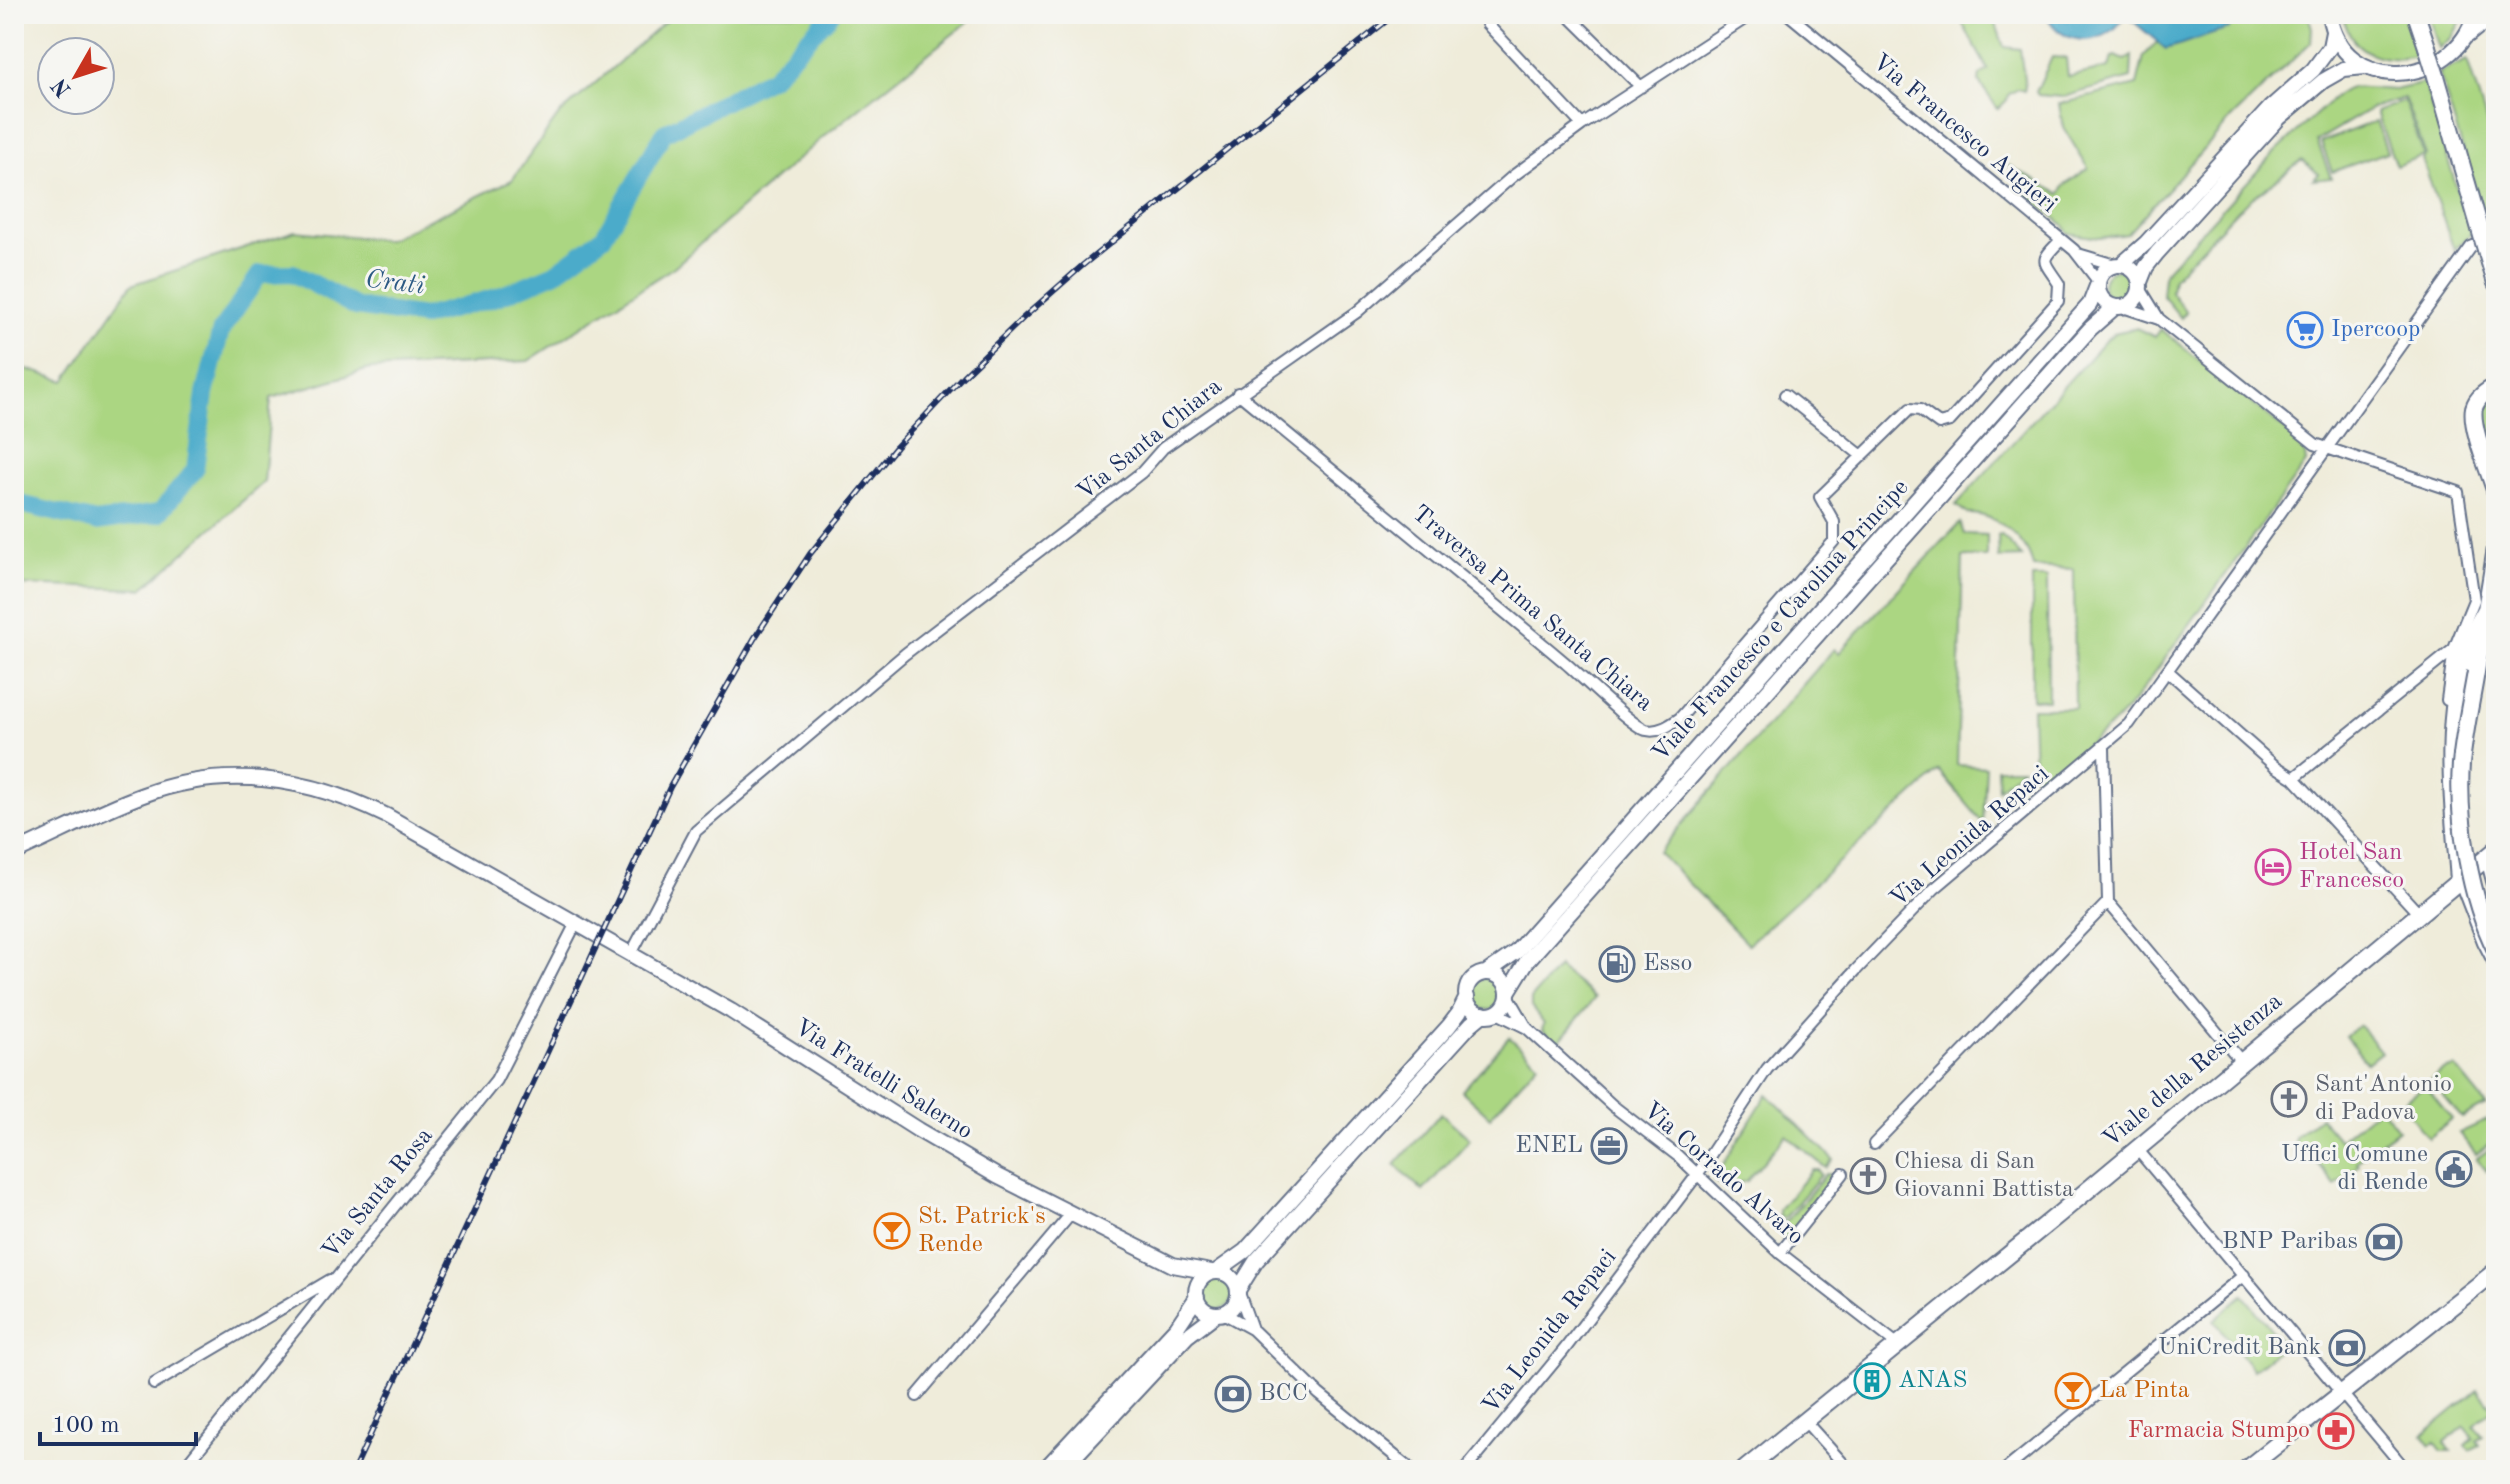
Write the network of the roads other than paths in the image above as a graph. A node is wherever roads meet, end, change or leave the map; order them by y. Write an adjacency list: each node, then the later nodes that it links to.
1 (1567, 14): 12 (street)
2 (1752, 14): 12 (street, Via Santa Chiara)
3 (1788, 14): 15 (street, Via Francesco Augieri)
4 (2329, 14): 9 (street)
5 (2416, 14): 18 (main road, bridge)
6 (2475, 14): 10 (street)
7 (2496, 23): 10 (street)
8 (1487, 24): 13 (street)
9 (2333, 32): 11 (street); 17 (street, Viale Francesco e Carolina Principe)
10 (2465, 38): 11 (street)
11 (2365, 67): 20 (street, Viale Francesco e Carolina Principe)
12 (1641, 87): 13 (street, Via Santa Chiara)
13 (1582, 125): 24 (street, Via Santa Chiara)
14 (2496, 237): 26 (street, Via Leonida Repaci)
15 (2061, 240): 16 (street, Via Francesco Augieri); 27 (street, Traversa Prima Santa Chiara)
16 (2078, 254): 17 (street, Via Francesco Augieri); 19 (street, Via Francesco Augieri)
17 (2118, 265): 19 (street, Viale Francesco e Carolina Principe); 20 (street)
18 (2496, 283)
19 (2098, 284): 21 (street); 46 (street, Viale Francesco e Carolina Principe)
20 (2140, 285): 21 (street, Viale Francesco e Carolina Principe); 22 (street)
21 (2119, 307): 22 (street); 47 (street, Viale Francesco e Carolina Principe)
22 (2159, 319): 26 (street)
23 (2496, 386): 28 (main road)
24 (1238, 393): 27 (street, Traversa Prima Santa Chiara); 44 (street, Via Santa Chiara)
25 (1785, 395): 27 (street)
26 (2327, 449): 31 (street); 32 (street, Via Leonida Repaci)
27 (1862, 456)
28 (2496, 493)
29 (2496, 548): 30 (main road)
30 (2486, 609): 34 (main road); 43 (main road, bridge)
31 (2454, 649): 34 (street); 35 (street)
32 (2169, 672): 33 (street, Via Leonida Repaci); 35 (street)
33 (2104, 748): 40 (street); 55 (street, Via Leonida Repaci)
34 (2450, 770): 38 (main road)
35 (2294, 778): 41 (street)
36 (14, 853): 42 (street, Via Fratelli Salerno)
37 (2491, 854): 38 (main road, Viale della Resistenza); 39 (street)
38 (2459, 880): 41 (main road, Viale della Resistenza); 45 (street)
39 (2496, 896)
40 (2108, 902): 51 (street); 52 (street)
41 (2419, 914): 51 (main road, Viale della Resistenza)
42 (576, 923): 44 (street, Via Fratelli Salerno); 61 (street, Via Santa Rosa)
43 (2496, 950)
44 (631, 954): 56 (street, Via Fratelli Salerno)
45 (2496, 967)
46 (1486, 973): 47 (street); 48 (street, Viale Francesco e Carolina Principe)
47 (1508, 993): 49 (street, Viale Francesco e Carolina Principe); 50 (street, Via Corrado Alvaro)
48 (1467, 997): 49 (street); 60 (street, Viale Francesco e Carolina Principe)
49 (1490, 1014): 50 (street, Via Corrado Alvaro); 63 (street, Viale Francesco e Carolina Principe)
50 (1527, 1028): 55 (street, Via Corrado Alvaro)
51 (2241, 1061): 53 (main road, Viale della Resistenza)
52 (1874, 1144)
53 (2137, 1149): 62 (street); 67 (main road, Viale della Resistenza)
54 (1843, 1174): 57 (street)
55 (1697, 1175): 57 (street, Via Corrado Alvaro); 76 (street, Via Leonida Repaci)
56 (1071, 1214): 58 (street, Via Fratelli Salerno); 70 (street)
57 (1780, 1253): 67 (street, Via Corrado Alvaro)
58 (1173, 1265): 60 (street, Via Fratelli Salerno); 64 (street, Via Fratelli Salerno)
59 (2496, 1271): 69 (main road)
60 (1214, 1272): 63 (street); 64 (street, Viale Francesco e Carolina Principe)
61 (339, 1275): 68 (street); 72 (street, Via Santa Rosa)
62 (2244, 1275): 69 (street); 79 (street)
63 (1238, 1290): 65 (street, Viale Francesco e Carolina Principe); 66 (street)
64 (1196, 1294): 65 (street); 73 (street, Viale Francesco e Carolina Principe)
65 (1219, 1314): 66 (street); 74 (street, Viale Francesco e Carolina Principe)
66 (1252, 1329): 75 (street)
67 (1897, 1344): 71 (main road, Viale della Resistenza)
68 (154, 1384)
69 (2343, 1393): 80 (main road); 81 (street)
70 (917, 1396)
71 (1804, 1420): 77 (main road, Viale della Resistenza); 78 (street)
72 (182, 1470)
73 (1044, 1470)
74 (1062, 1470)
75 (1412, 1470)
76 (1465, 1470)
77 (1744, 1470)
78 (1849, 1470)
79 (2005, 1470)
80 (2245, 1470)
81 (2406, 1470)

